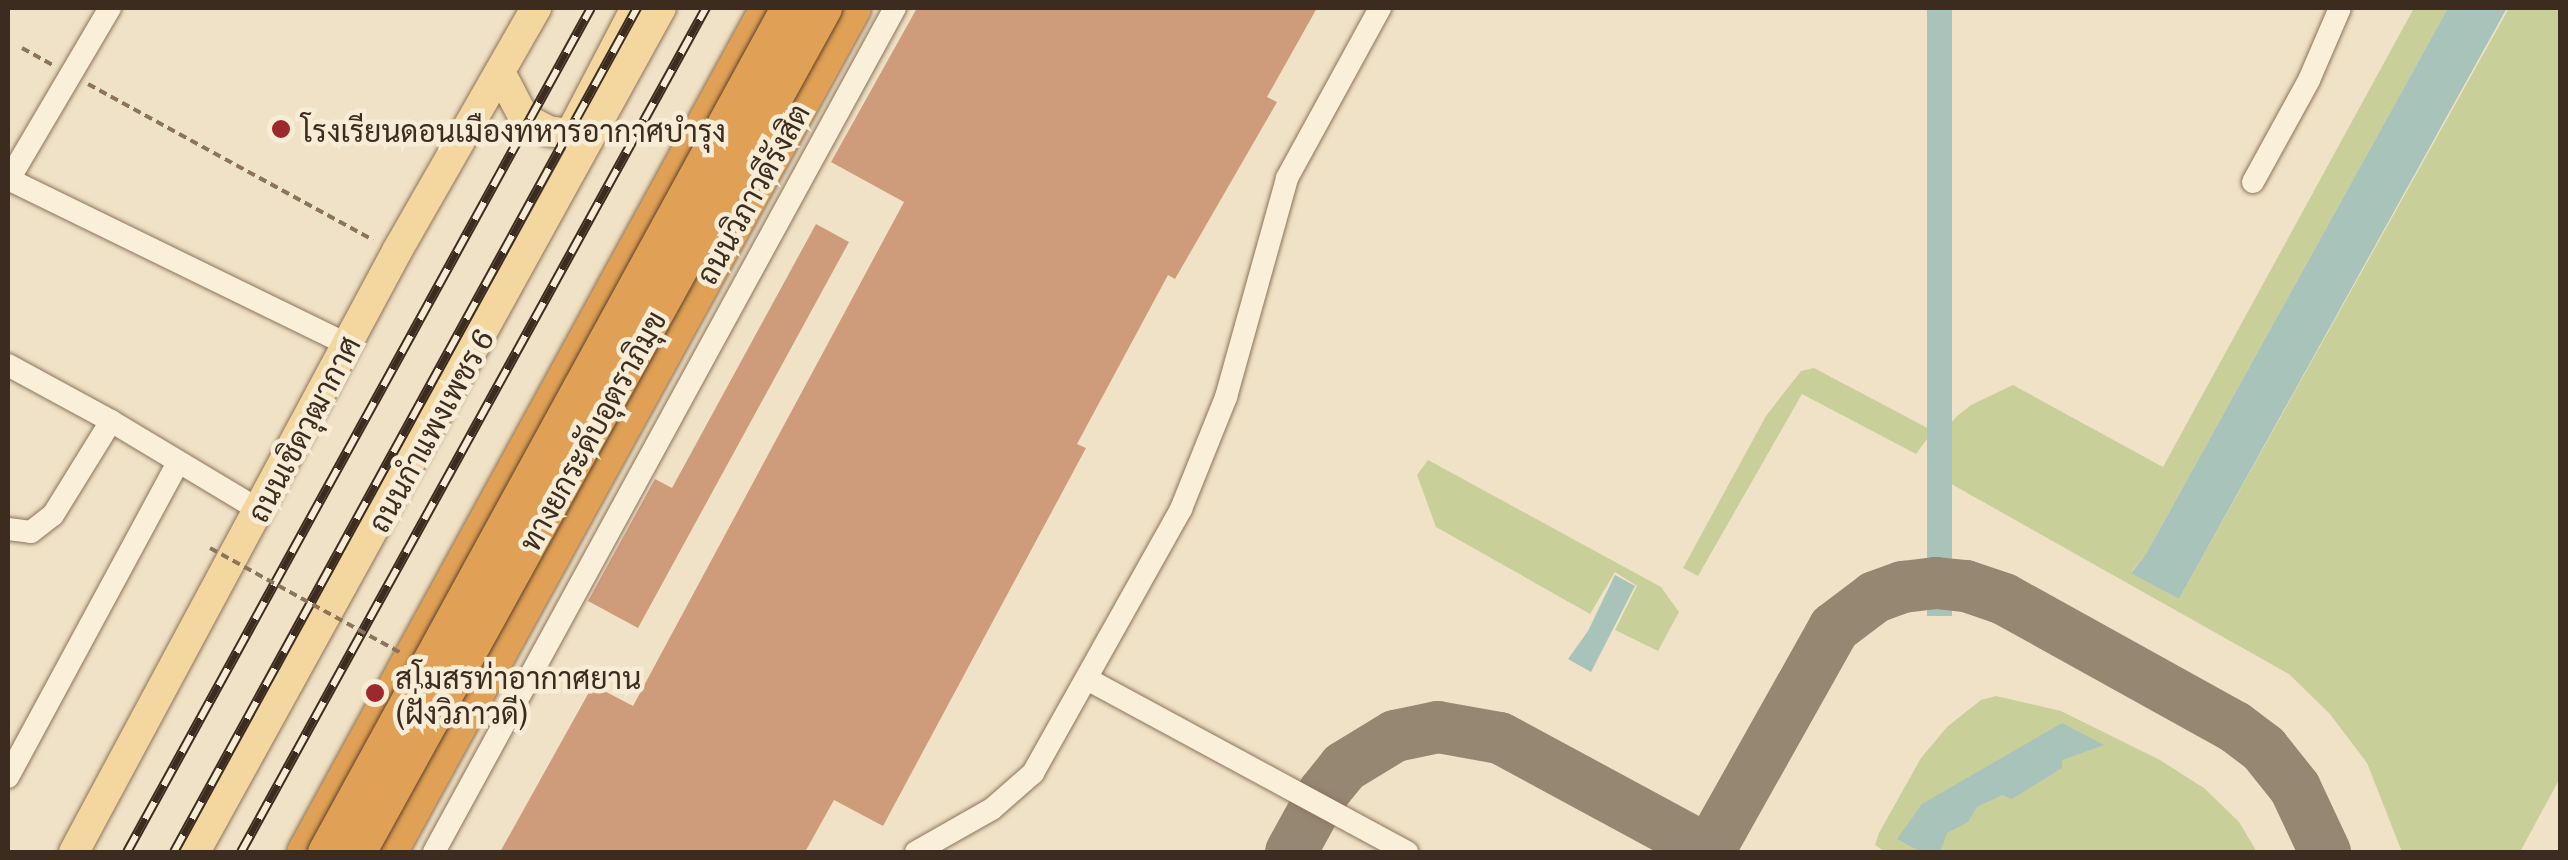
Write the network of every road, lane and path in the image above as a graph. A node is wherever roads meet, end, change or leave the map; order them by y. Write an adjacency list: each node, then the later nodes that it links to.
1 (110, 8): 14 (lane)
2 (536, 8): 13 (main road, ถนนเชิดวุฒากาศ)
3 (636, 8): 15 (main road, ถนนกำแพงเพชร 6)
4 (662, 8): 32 (main road, ถนนกำแพงเพชร 6)
5 (766, 8): 33 (highway)
6 (788, 8): 34 (highway, ทางยกระดับอุตราภิมุข, bridge)
7 (824, 8): 35 (highway, ทางยกระดับอุตราภิมุข, bridge)
8 (853, 8): 36 (highway, ถนนวิภาวดีรังสิต)
9 (896, 8): 37 (lane)
10 (1380, 8): 27 (lane)
11 (2340, 8): 17 (lane)
12 (22, 48): 14 (path)
13 (500, 72): 15 (main road); 19 (main road, ถนนเชิดวุฒากาศ)
14 (70, 75): 16 (lane); 18 (path)
15 (570, 134): 31 (main road, ถนนกำแพงเพชร 6)
16 (8, 180): 19 (lane)
17 (2253, 182)
18 (374, 240)
19 (333, 338): 23 (main road, ถนนเชิดวุฒากาศ)
20 (8, 365): 21 (lane)
21 (111, 420): 22 (lane); 24 (lane)
22 (187, 470): 23 (lane); 28 (lane)
23 (249, 505): 30 (main road, ถนนเชิดวุฒากาศ)
24 (8, 529)
25 (210, 548): 26 (path, bridge)
26 (404, 654)
27 (1087, 678): 38 (lane); 39 (lane)
28 (16, 746): 29 (lane)
29 (8, 777)
30 (74, 852)
31 (176, 852)
32 (195, 852)
33 (304, 852)
34 (325, 852)
35 (358, 852)
36 (389, 852)
37 (434, 852)
38 (916, 852)
39 (1407, 852)

